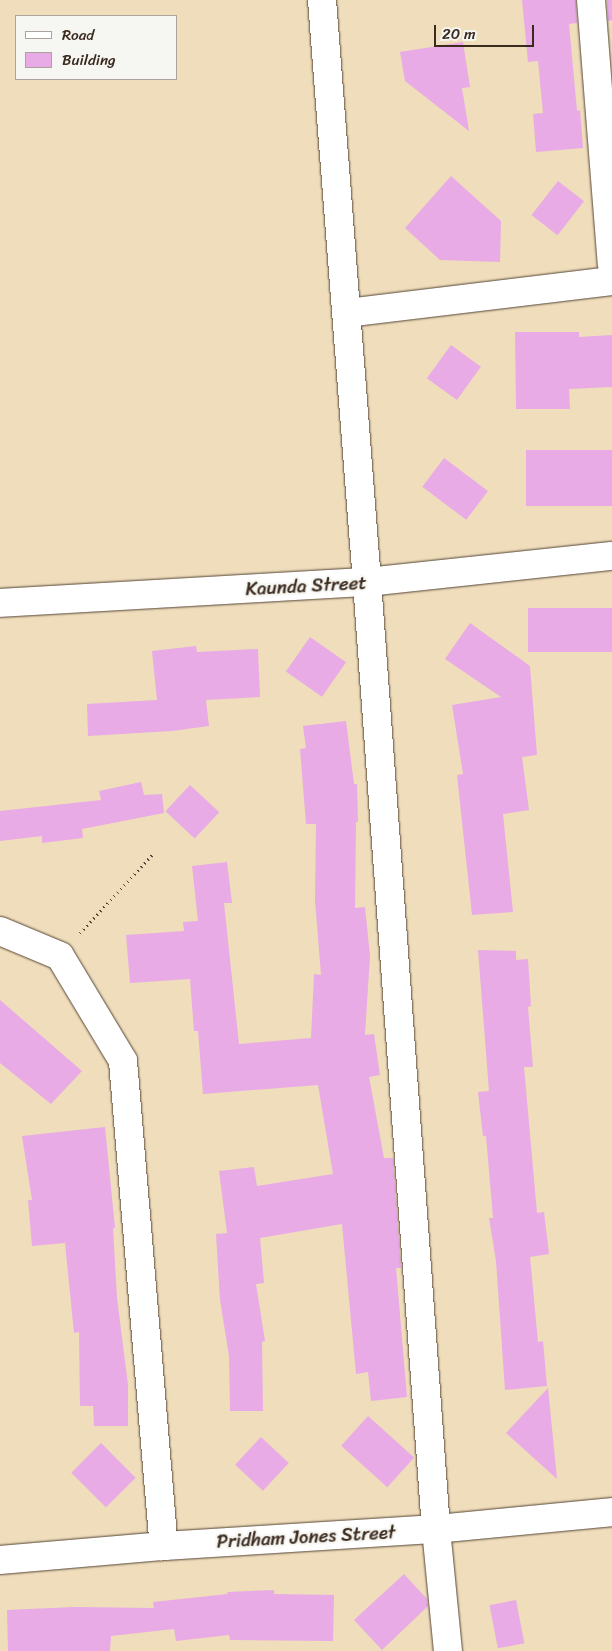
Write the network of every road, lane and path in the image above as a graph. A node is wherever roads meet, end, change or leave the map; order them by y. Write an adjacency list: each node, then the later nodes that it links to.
1 (322, 0): 5 (street)
2 (591, 0): 3 (street)
3 (612, 264)
4 (612, 282): 5 (street)
5 (347, 313): 7 (street)
6 (612, 556): 7 (street, Kaunda Street)
7 (367, 582): 8 (street, Kaunda Street); 13 (street)
8 (0, 603)
9 (153, 854): 11 (path)
10 (0, 931): 11 (street)
11 (60, 956): 14 (street)
12 (612, 1512): 13 (street, Pridham Jones Street)
13 (436, 1530): 14 (street, Pridham Jones Street); 16 (street)
14 (164, 1546): 15 (street, Pridham Jones Street)
15 (0, 1560)
16 (448, 1651)

